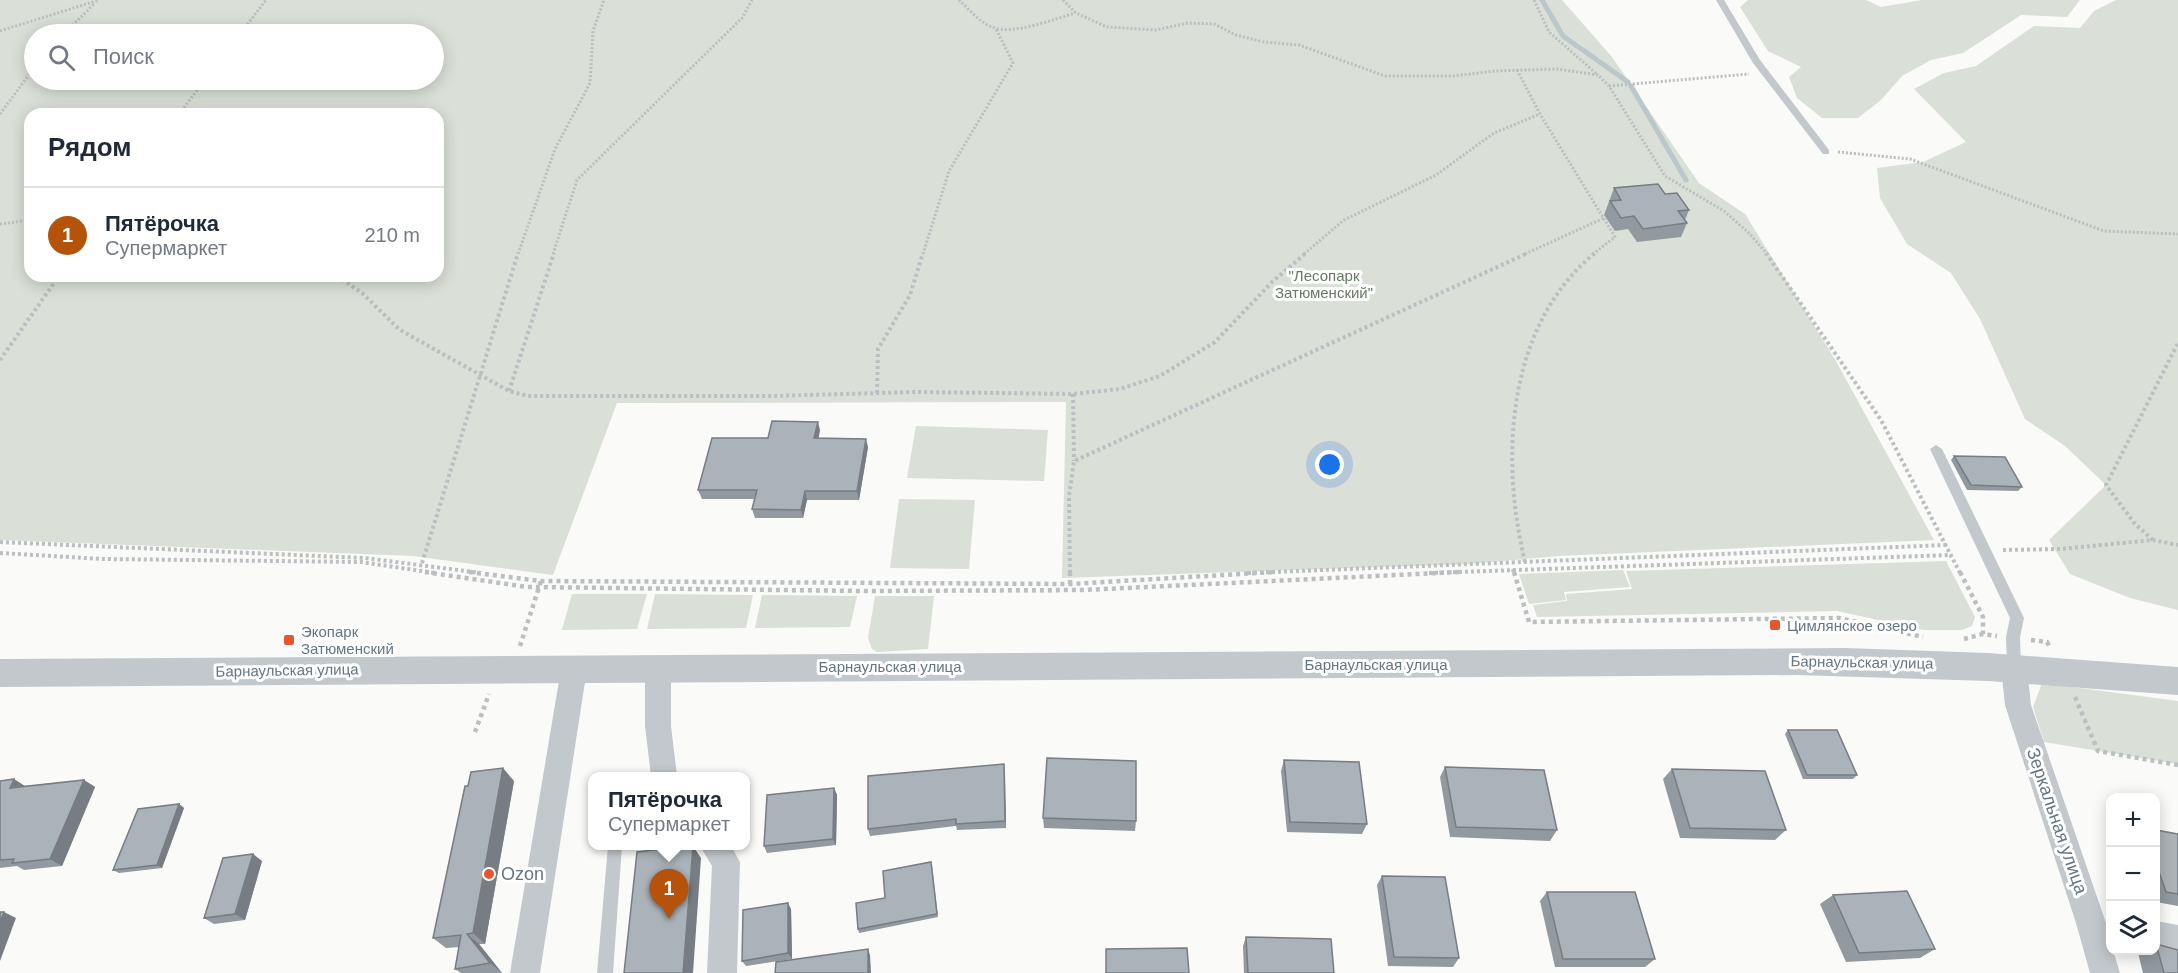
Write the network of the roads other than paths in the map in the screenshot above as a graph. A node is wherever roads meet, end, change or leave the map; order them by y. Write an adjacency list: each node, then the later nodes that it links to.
1 (1720, 0): 2 (lane)
2 (1826, 152)
3 (1936, 449): 4 (lane)
4 (2014, 652): 5 (street, Барнаульская улица); 8 (street, Барнаульская улица); 12 (street, Зеркальная улица)
5 (658, 668): 6 (street, Барнаульская улица); 9 (street)
6 (574, 669): 7 (street, Барнаульская улица); 15 (street)
7 (0, 673)
8 (2178, 681)
9 (662, 772)
10 (615, 850): 16 (lane)
11 (717, 850): 17 (street)
12 (2101, 925): 18 (street, Зеркальная улица)
13 (2160, 937): 14 (street)
14 (2178, 940)
15 (525, 973)
16 (605, 973)
17 (722, 973)
18 (2105, 973)

